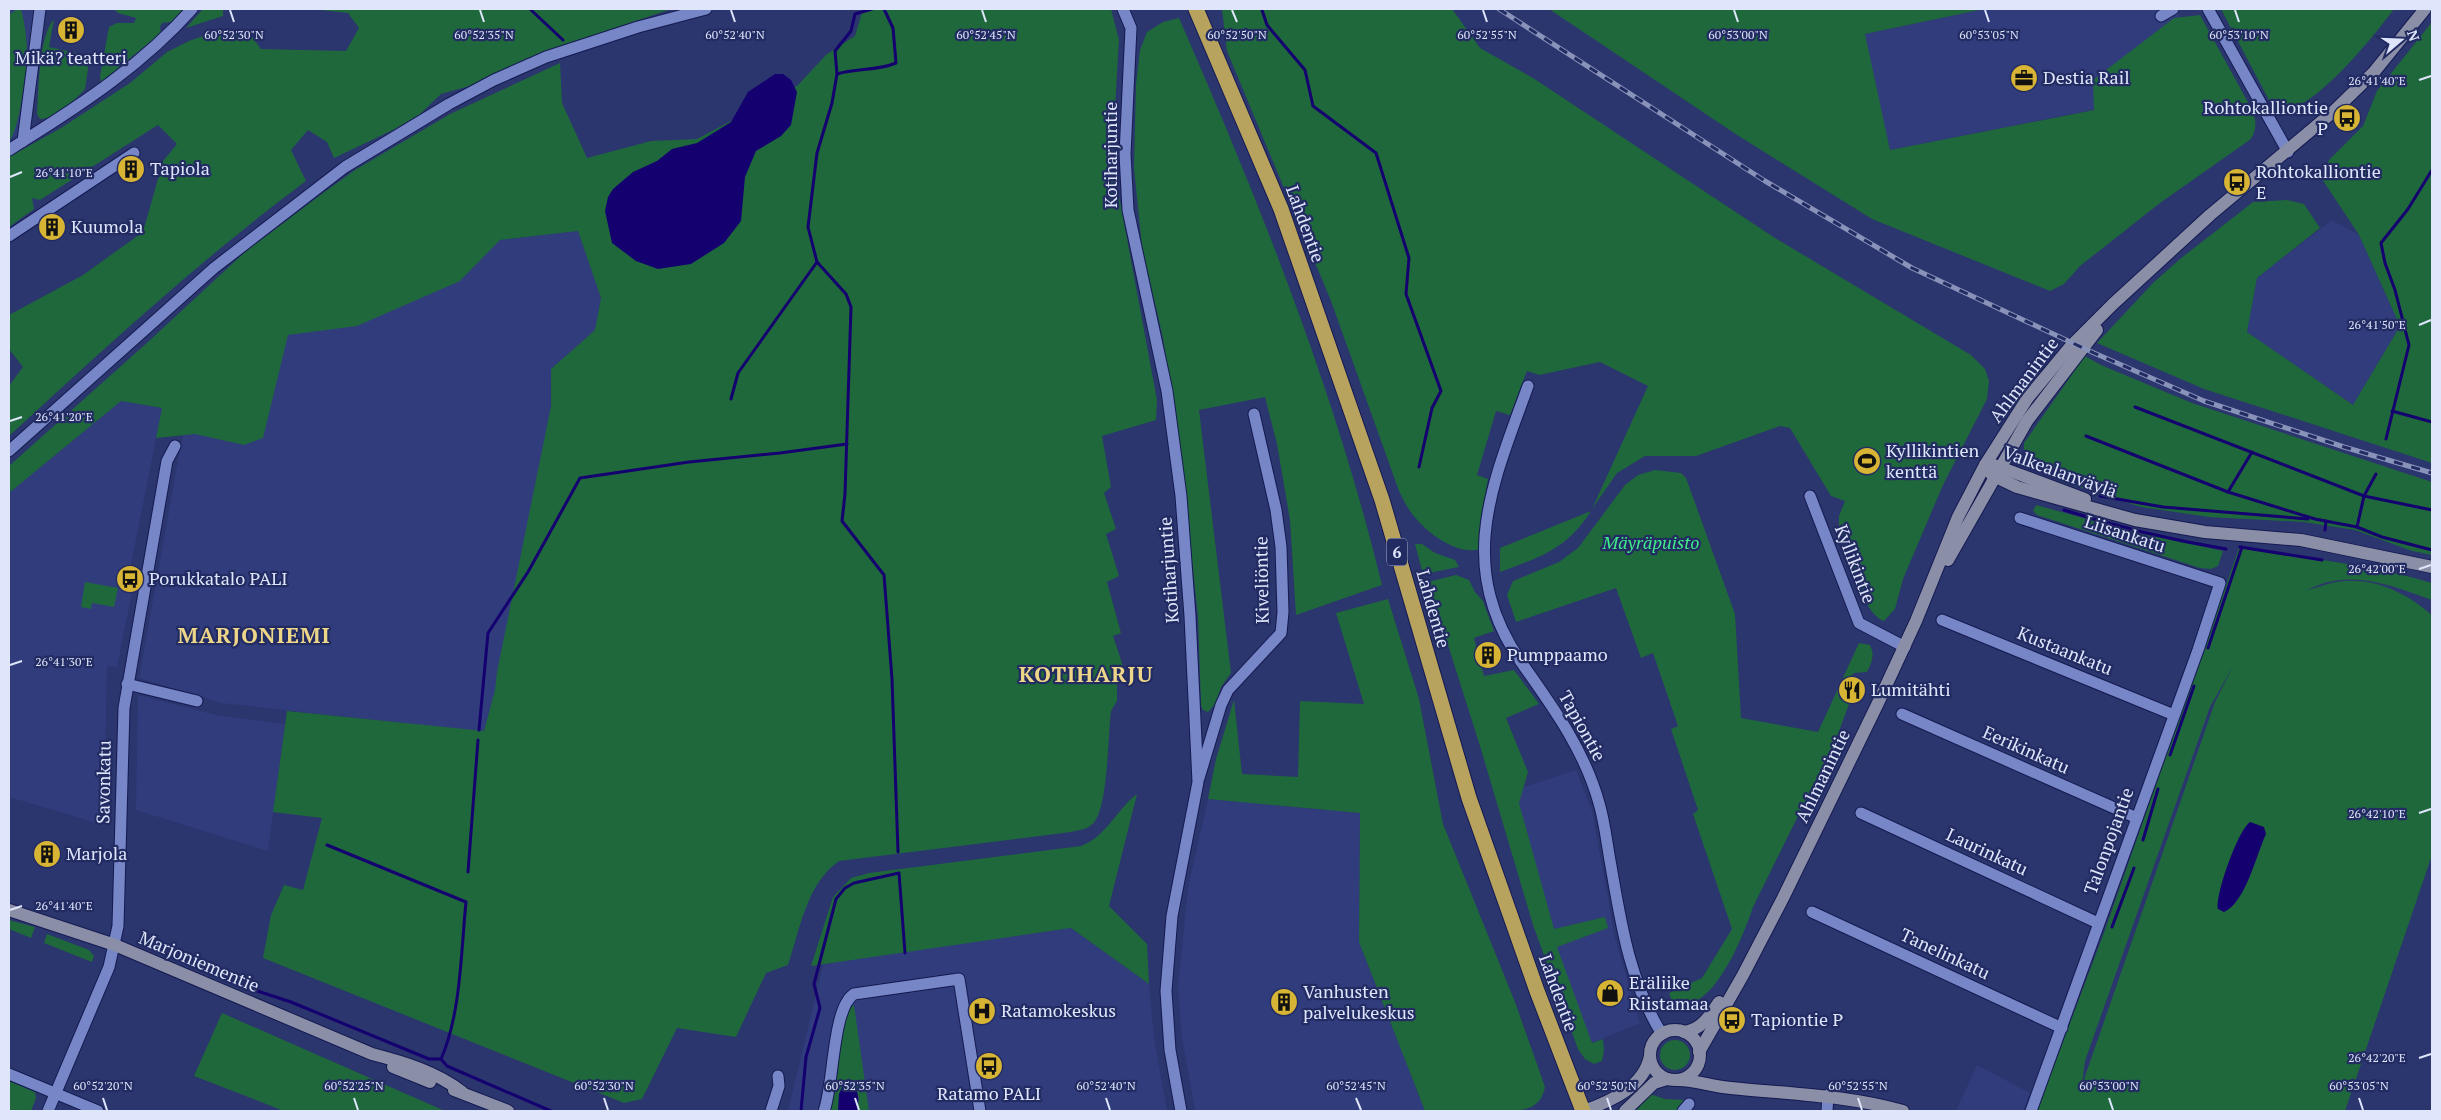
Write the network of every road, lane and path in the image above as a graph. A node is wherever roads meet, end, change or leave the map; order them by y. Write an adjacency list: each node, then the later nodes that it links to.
1 (40, 9): 10 (street)
2 (192, 9): 10 (street)
3 (706, 9): 19 (street)
4 (1123, 9): 33 (street, Kotiharjuntie)
5 (1196, 9): 59 (highway, Lahdentie / 6)
6 (2173, 9): 9 (street)
7 (2208, 9): 12 (street)
8 (2425, 9): 12 (street, Ahlmanintie)
9 (2161, 16)
10 (23, 141): 11 (street)
11 (9, 150)
12 (2288, 152): 15 (street, Ahlmanintie)
13 (134, 153): 14 (street)
14 (9, 236)
15 (2165, 256): 20 (street, Ahlmanintie); 21 (street, Ahlmanintie)
16 (1528, 386): 43 (street, Tapiontie)
17 (1254, 414): 33 (street, Kiveliöntie)
18 (175, 446): 29 (street, Savonkatu)
19 (9, 451)
20 (1985, 465): 21 (street, Valkealanväylä); 26 (street, Ahlmanintie)
21 (1997, 472): 24 (street, Valkealanväylä); 26 (street, Ahlmanintie)
22 (1810, 496): 28 (street, Kyllikintie)
23 (2020, 518): 25 (street, Liisankatu)
24 (2432, 567)
25 (2220, 583): 32 (street, Talonpojantie)
26 (1923, 606): 28 (street, Ahlmanintie)
27 (1942, 620): 32 (street, Kustaankatu)
28 (1905, 647): 40 (street, Ahlmanintie)
29 (127, 684): 30 (street); 39 (street, Savonkatu)
30 (197, 701)
31 (1902, 714): 35 (street, Eerikinkatu)
32 (2174, 715): 35 (street, Talonpojantie)
33 (1198, 782): 58 (street, Kotiharjuntie)
34 (1861, 813): 38 (street, Laurinkatu)
35 (2137, 818): 38 (street, Talonpojantie)
36 (9, 910): 39 (street, Marjoniementie)
37 (1812, 912): 41 (street, Tanelinkatu)
38 (2098, 922): 41 (street, Talonpojantie)
39 (115, 945): 50 (street, Savonkatu); 54 (street, Marjoniementie)
40 (1750, 960): 42 (street, Ahlmanintie); 44 (street, Ahlmanintie)
41 (2062, 1028): 63 (street, Talonpojantie)
42 (1684, 1032): 43 (street); 44 (street)
43 (1662, 1034): 45 (street)
44 (1699, 1055): 48 (street); 49 (street)
45 (1650, 1056): 48 (street); 59 (street)
46 (9, 1074): 50 (street)
47 (778, 1076): 55 (street)
48 (1673, 1079): 49 (street); 60 (street)
49 (1737, 1088): 51 (street)
50 (56, 1094): 52 (street, Savonkatu); 53 (street)
51 (1828, 1096): 61 (street); 62 (street)
52 (48, 1111)
53 (98, 1111)
54 (508, 1111)
55 (771, 1111)
56 (824, 1111): 57 (street)
57 (980, 1111)
58 (1182, 1111)
59 (1583, 1111)
60 (1625, 1111)
61 (1827, 1111)
62 (1903, 1111)
63 (2031, 1111)

